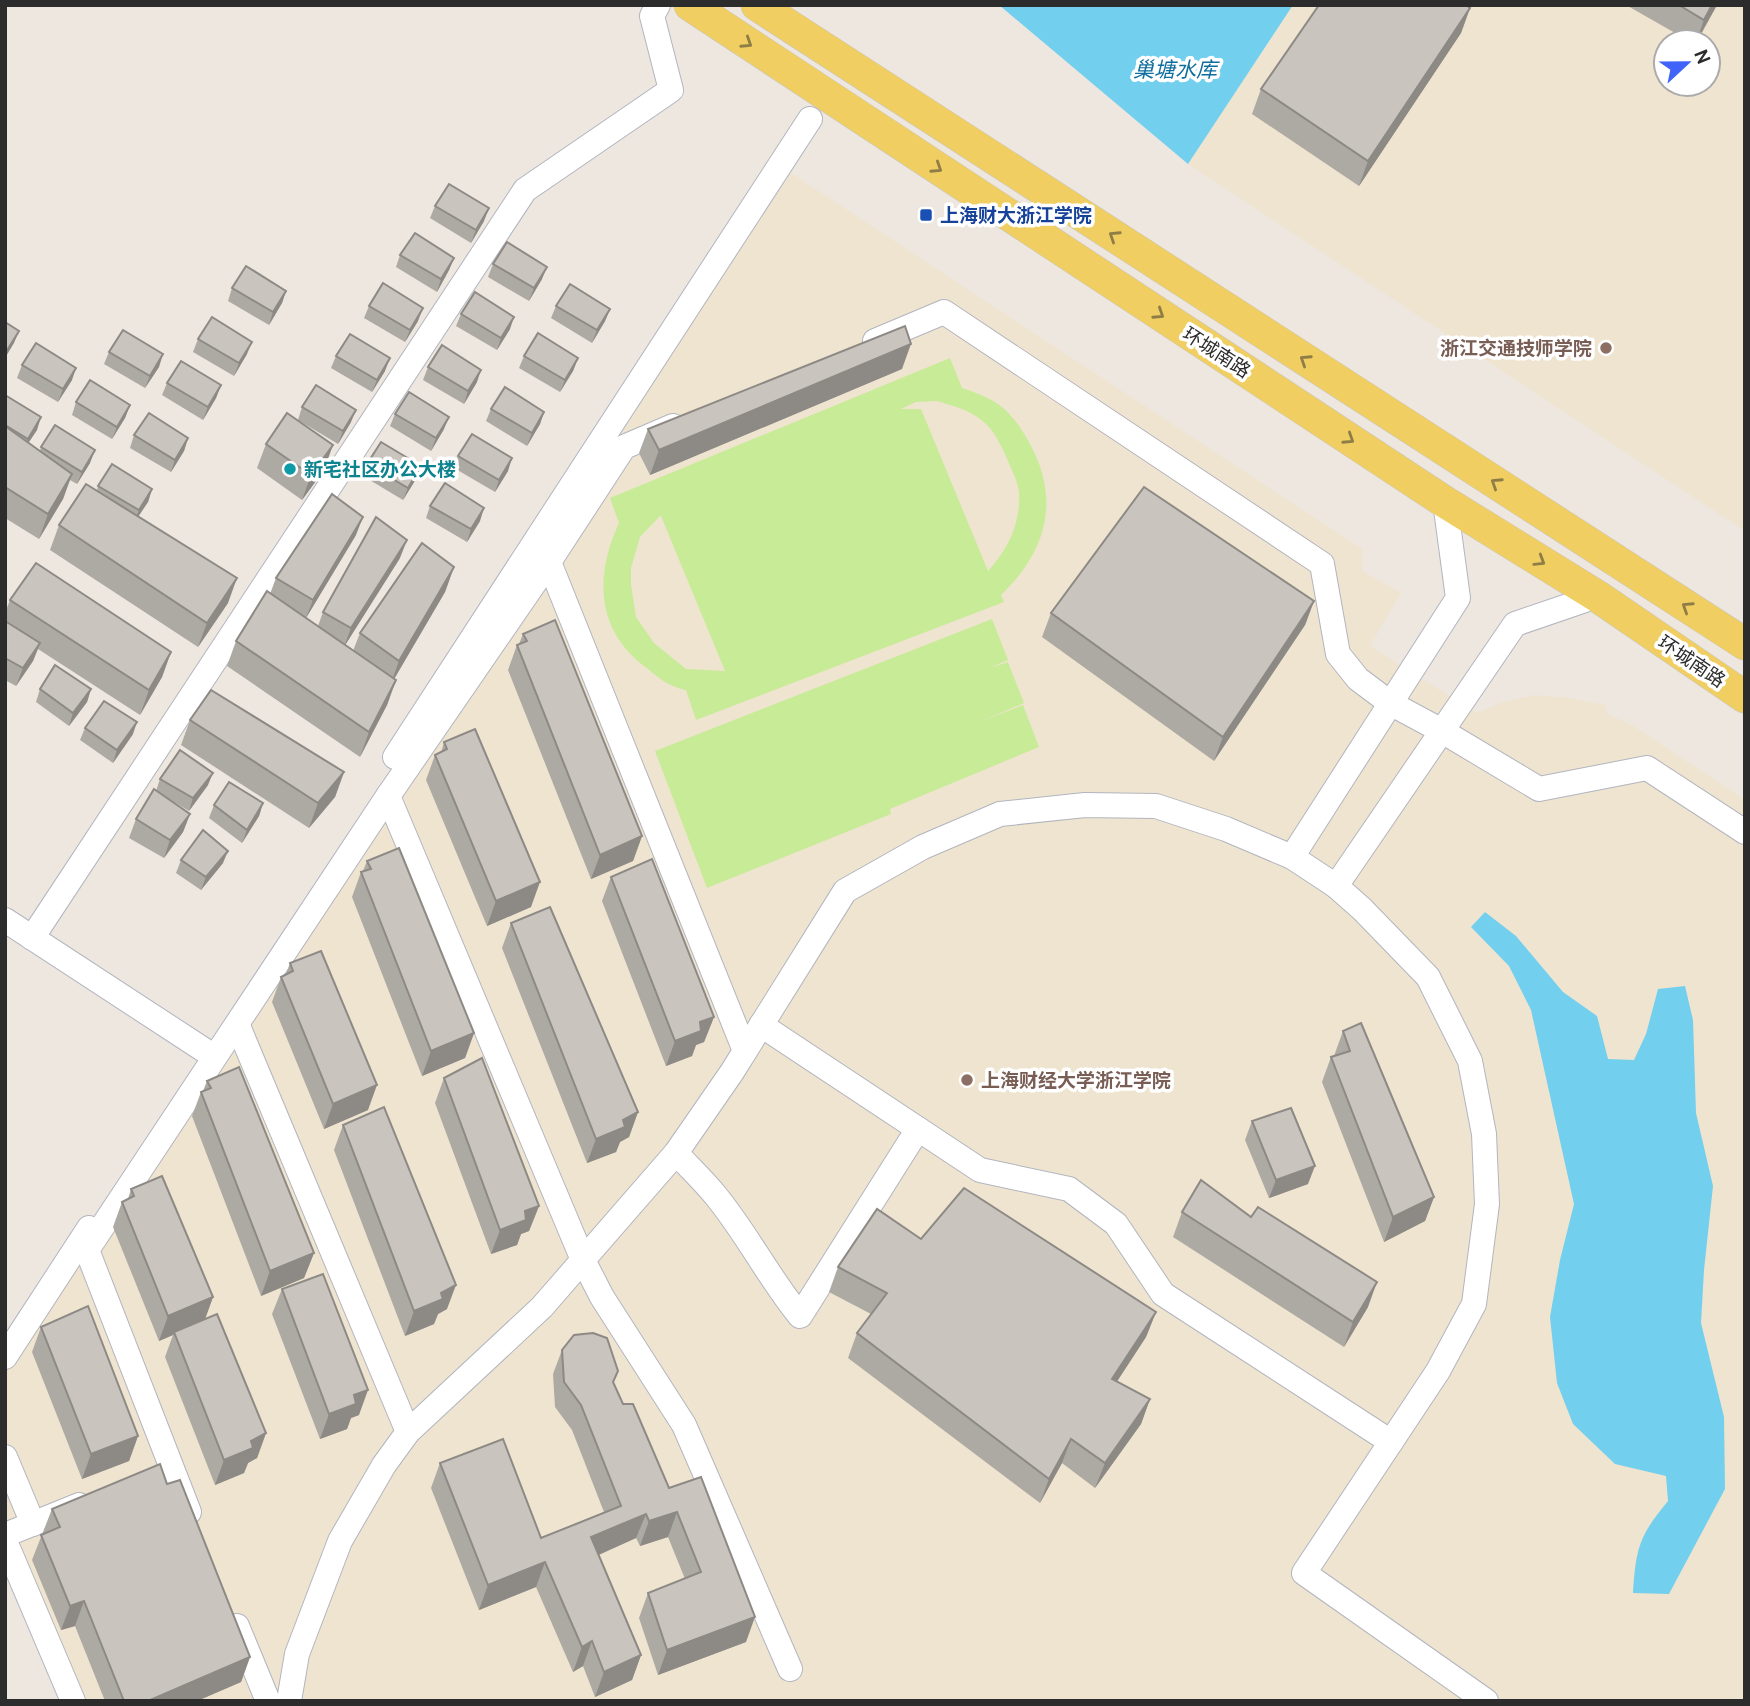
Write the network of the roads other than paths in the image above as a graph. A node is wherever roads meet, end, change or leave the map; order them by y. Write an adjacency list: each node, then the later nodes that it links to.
1 (657, 5): 19 (street)
2 (690, 5): 7 (main road, 环城南路, one-way to 7)
3 (757, 5): 10 (main road, one-way to 3)
4 (810, 119): 22 (street)
5 (855, 350): 12 (street)
6 (688, 420): 8 (street)
7 (1445, 502): 9 (main road, 环城南路, one-way to 9); 12 (street)
8 (549, 562): 14 (street); 23 (street)
9 (1597, 596): 11 (main road, 环城南路); 13 (street)
10 (1745, 644)
11 (1745, 697)
12 (1390, 703): 13 (street); 16 (street)
13 (1442, 731): 15 (street); 17 (street)
14 (388, 796): 21 (street); 27 (street)
15 (1745, 832)
16 (1292, 856): 17 (street); 20 (street)
17 (1336, 886): 31 (street)
18 (5, 920): 19 (street)
19 (32, 937): 22 (street)
20 (761, 1025): 23 (street); 24 (street)
21 (238, 1026): 26 (street); 30 (street)
22 (204, 1050): 28 (street)
23 (745, 1051): 25 (street)
24 (918, 1129): 25 (street); 31 (street)
25 (676, 1153): 27 (street)
26 (87, 1250): 29 (street); 33 (street)
27 (583, 1261): 30 (street); 41 (street)
28 (5, 1357)
29 (5, 1378)
30 (408, 1432): 44 (street)
31 (1391, 1442): 45 (street)
32 (5, 1457): 36 (street)
33 (171, 1468): 34 (street); 37 (street)
34 (146, 1478)
35 (96, 1498): 36 (street)
36 (33, 1524): 38 (street)
37 (196, 1529)
38 (5, 1535)
39 (5, 1541): 42 (street)
40 (227, 1603): 43 (street)
41 (790, 1669)
42 (72, 1701)
43 (268, 1701)
44 (289, 1701)
45 (1486, 1701)

